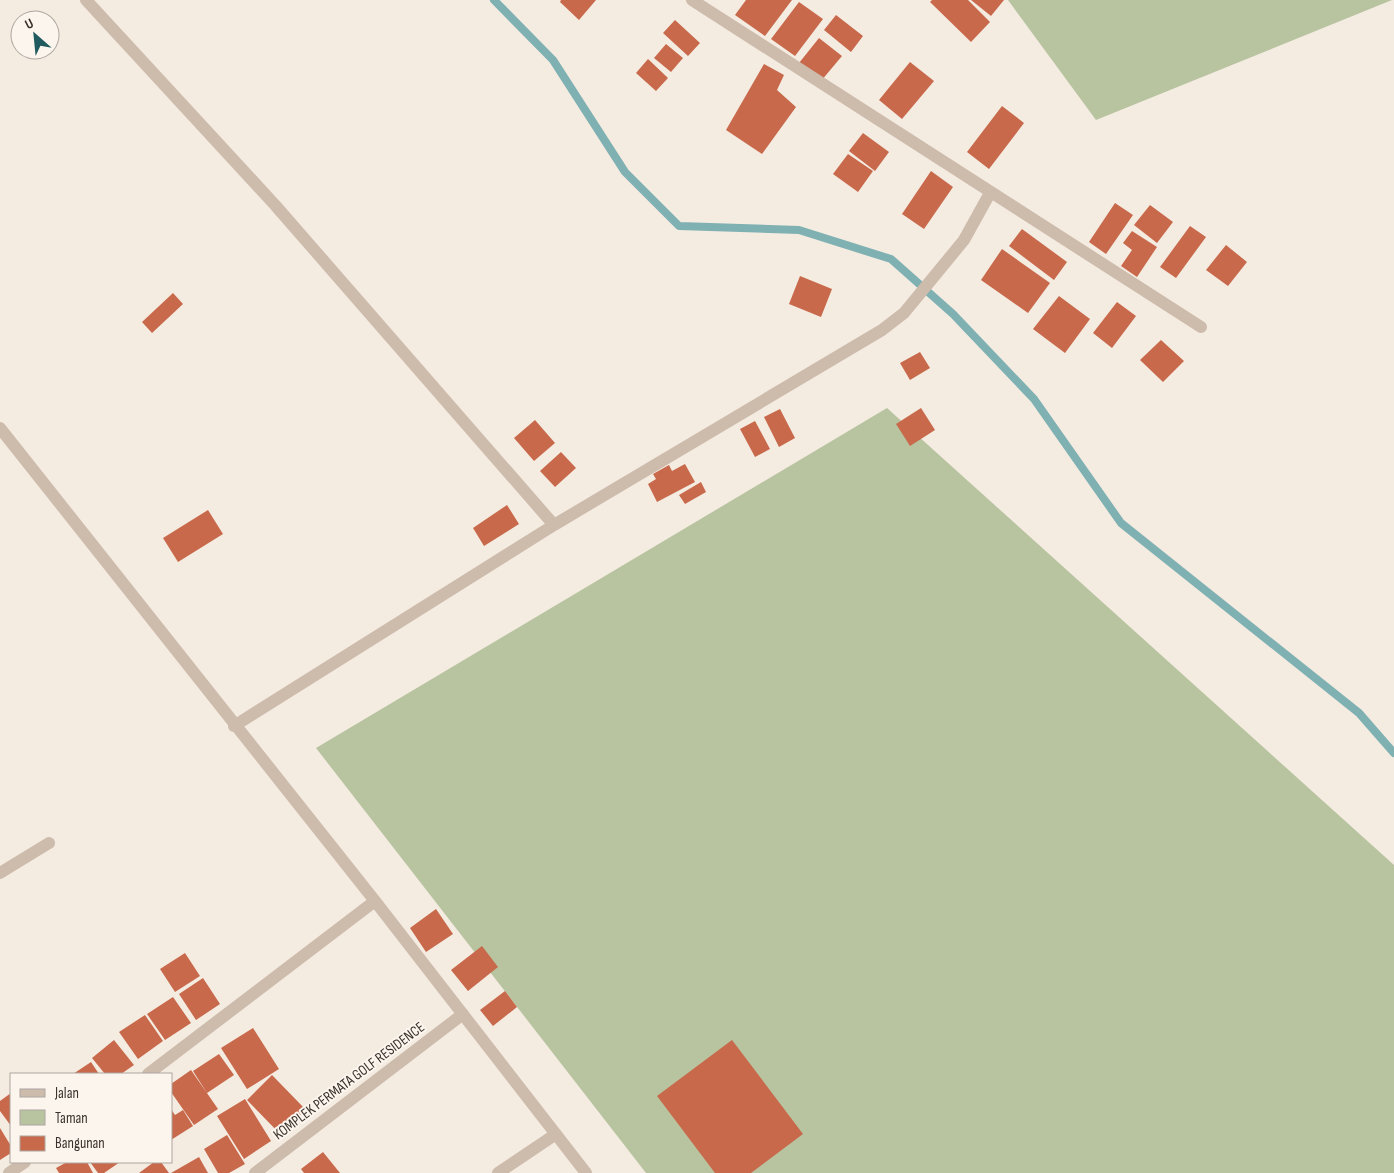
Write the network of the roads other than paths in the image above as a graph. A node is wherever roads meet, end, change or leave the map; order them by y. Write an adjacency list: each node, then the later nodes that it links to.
1 (86, 0): 6 (street)
2 (692, 0): 3 (street)
3 (990, 193): 4 (street); 6 (street)
4 (1202, 327)
5 (0, 428): 7 (street)
6 (554, 525): 7 (street)
7 (234, 726): 10 (street)
8 (49, 843): 9 (street)
9 (0, 873)
10 (375, 901): 11 (street); 12 (street)
11 (463, 1014): 13 (street); 16 (street, KOMPLEK PERMATA GOLF RESIDENCE)
12 (149, 1073)
13 (556, 1134): 17 (street); 18 (street)
14 (24, 1163): 15 (street)
15 (9, 1173)
16 (255, 1173)
17 (498, 1173)
18 (586, 1173)

